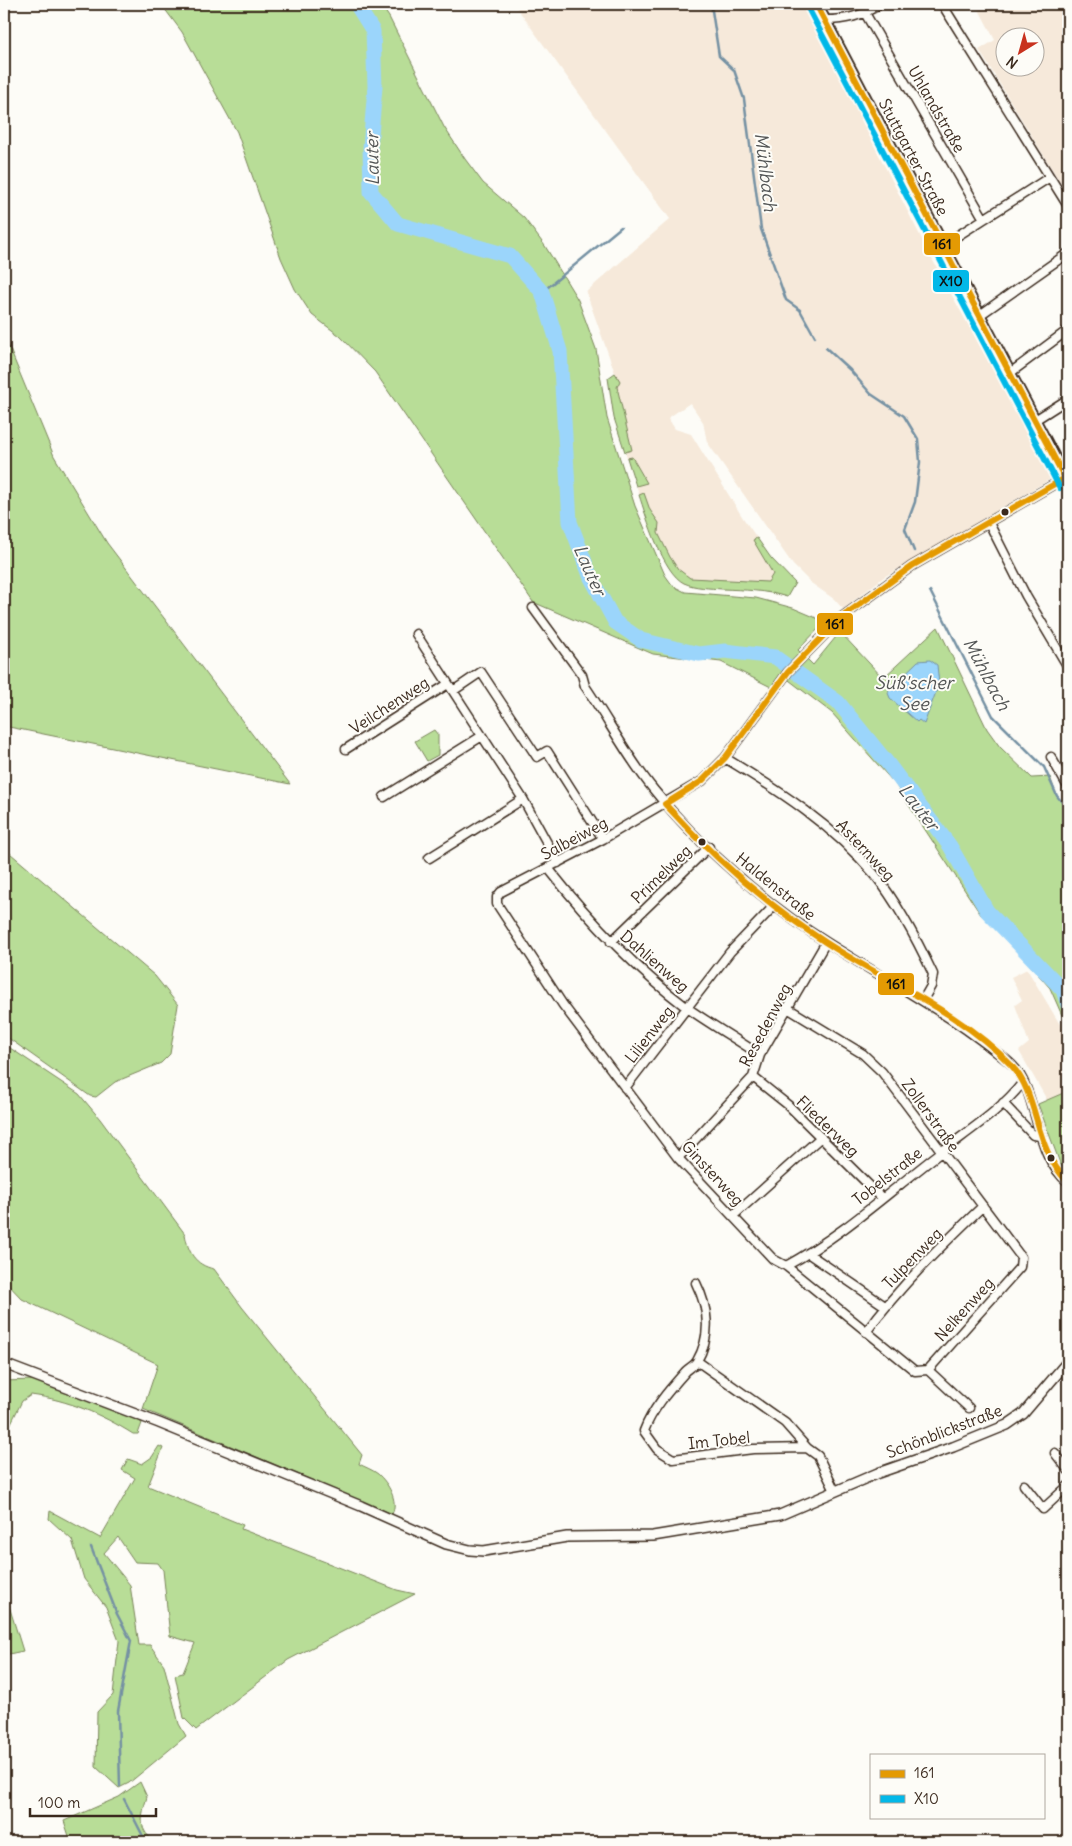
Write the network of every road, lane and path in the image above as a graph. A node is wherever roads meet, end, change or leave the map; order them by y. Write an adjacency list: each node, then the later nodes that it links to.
1 (816, 4): 5 (main road, Stuttgarter Straße)
2 (880, 4): 4 (street)
3 (942, 4): 6 (street)
4 (866, 13): 5 (street); 8 (street, Uhlandstraße)
5 (825, 20): 9 (main road, Stuttgarter Straße)
6 (1050, 177): 7 (street); 8 (street)
7 (1068, 206)
8 (984, 219): 9 (street)
9 (943, 245): 11 (main road, Stuttgarter Straße)
10 (1068, 253): 11 (street)
11 (980, 315): 13 (main road, Stuttgarter Straße)
12 (1068, 330): 13 (street)
13 (1010, 373): 15 (main road, Stuttgarter Straße)
14 (1068, 399): 15 (street)
15 (1035, 420): 16 (main road, Stuttgarter Straße)
16 (1066, 481): 17 (street)
17 (989, 523): 20 (street); 26 (street)
18 (533, 608): 30 (street, Haldenstraße)
19 (416, 634): 21 (street, Veilchenweg)
20 (1068, 667)
21 (448, 684): 22 (street, Veilchenweg); 24 (street, Veilchenweg)
22 (453, 691): 23 (street, Veilchenweg); 31 (street)
23 (482, 736): 28 (street); 29 (street, Veilchenweg)
24 (346, 749)
25 (1051, 757): 27 (street)
26 (725, 758): 30 (street); 40 (street, Asternweg)
27 (1068, 787)
28 (384, 797)
29 (522, 800): 33 (street); 34 (street, Veilchenweg)
30 (665, 804): 31 (street, Salbeiweg); 32 (street, Haldenstraße)
31 (603, 839): 34 (street, Salbeiweg)
32 (709, 848): 37 (street, Haldenstraße); 38 (street, Primelweg)
33 (429, 858)
34 (558, 863): 35 (street, Salbeiweg)
35 (548, 868): 36 (street, Salbeiweg); 38 (street, Dahlienweg)
36 (497, 897): 46 (street, Ginsterweg)
37 (774, 906): 39 (street, Haldenstraße); 41 (street, Lilienweg)
38 (611, 942): 41 (street, Dahlienweg)
39 (826, 942): 40 (street, Haldenstraße); 42 (street, Resedenweg)
40 (923, 1000): 45 (street, Haldenstraße)
41 (687, 1007): 43 (street, Dahlienweg); 46 (street, Lilienweg)
42 (789, 1009): 43 (street, Resedenweg); 50 (street, Zollerstraße)
43 (760, 1055): 44 (street, Resedenweg)
44 (753, 1077): 49 (street, Fliederweg); 51 (street, Resedenweg)
45 (1023, 1082): 47 (street, Tobelstraße); 48 (street, Haldenstraße)
46 (625, 1088): 51 (street, Ginsterweg)
47 (1003, 1103): 48 (street, Haldenstraße); 50 (street, Tobelstraße)
48 (1040, 1136): 52 (street, Haldenstraße)
49 (821, 1137): 53 (street, Fliederweg); 55 (street)
50 (942, 1151): 53 (street, Tobelstraße); 54 (street, Zollerstraße)
51 (678, 1158): 55 (street, Ginsterweg)
52 (1068, 1182)
53 (882, 1198): 56 (street, Tobelstraße)
54 (983, 1206): 58 (street, Zollerstraße); 60 (street, Tulpenweg)
55 (733, 1216): 57 (street, Ginsterweg)
56 (810, 1254): 57 (street, Tobelstraße); 60 (street)
57 (786, 1266): 61 (street, Ginsterweg)
58 (1020, 1267): 65 (street, Nelkenweg)
59 (696, 1282): 62 (street, Im Tobel)
60 (885, 1306): 61 (street, Tulpenweg)
61 (866, 1332): 65 (street, Ginsterweg)
62 (697, 1361): 67 (street, Im Tobel); 67 (street, Im Tobel)
63 (4, 1364): 72 (street, Schönblickstraße)
64 (1067, 1365): 72 (street, Schönblickstraße)
65 (928, 1370): 66 (street, Ginsterweg)
66 (969, 1408)
67 (807, 1448): 72 (street, Im Tobel)
68 (1055, 1453): 69 (street)
69 (1068, 1470)
70 (1024, 1485): 71 (street)
71 (1068, 1486)
72 (835, 1492)

